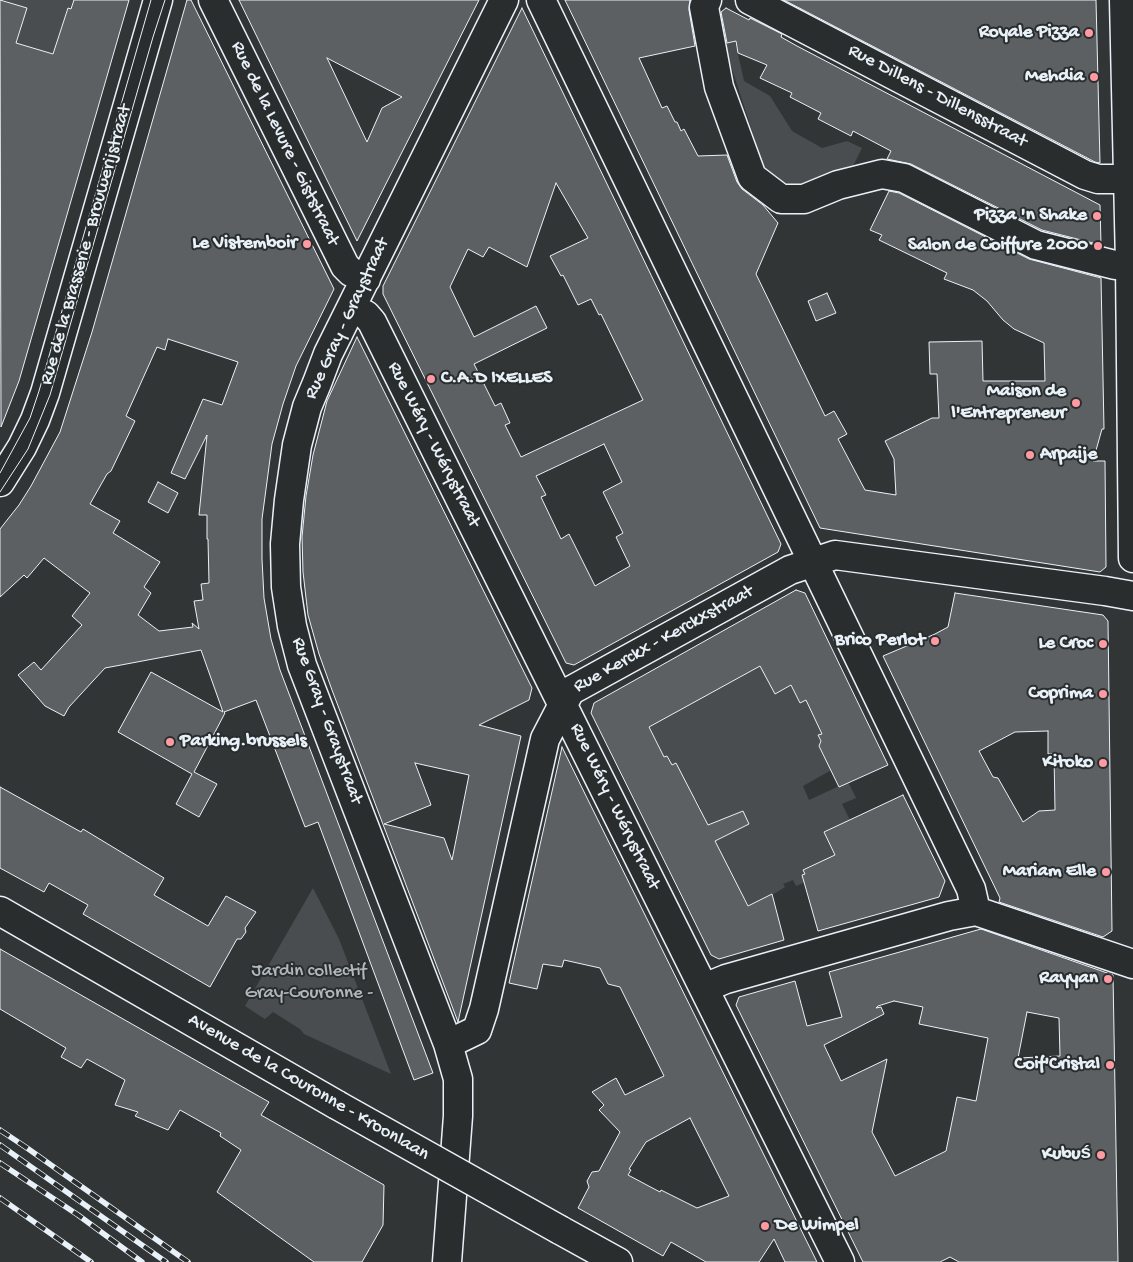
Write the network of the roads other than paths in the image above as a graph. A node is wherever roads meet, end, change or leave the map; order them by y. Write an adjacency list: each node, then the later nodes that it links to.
1 (158, 0): 13 (street, Rue de la Brasserie - Brouwerijstraat)
2 (213, 0): 11 (street, Rue de la Levure - Giststraat)
3 (504, 0): 11 (street, Rue Gray - Graystraat)
4 (542, 0): 15 (street)
5 (707, 0): 10 (street)
6 (750, 0): 8 (street, Rue Dillens - Dillensstraat)
7 (1124, 0): 8 (street)
8 (1130, 179): 9 (street)
9 (1131, 220): 10 (street)
10 (1130, 264): 14 (street)
11 (366, 279): 12 (street, Rue Gray - Graystraat)
12 (352, 308): 17 (street, Rue Wéry - Wérystraat); 22 (street, Rue Gray - Graystraat)
13 (0, 482)
14 (1133, 558)
15 (813, 563): 16 (street, Rue Kerckx - Kerckxstraat); 17 (street, Rue Kerckx - Kerckxstraat); 19 (street)
16 (1133, 596)
17 (563, 704): 21 (street, Rue Wéry - Wérystraat); 22 (street, Rue Kerckx - Kerckxstraat)
18 (0, 911): 24 (street, Avenue de la Couronne - Kroonlaan, bridge)
19 (976, 911): 20 (street); 21 (street)
20 (1133, 964)
21 (704, 988): 25 (street, Rue Wéry - Wérystraat)
22 (448, 1044): 23 (street, Rue Gray - Graystraat)
23 (448, 1262)
24 (618, 1262)
25 (840, 1262)

